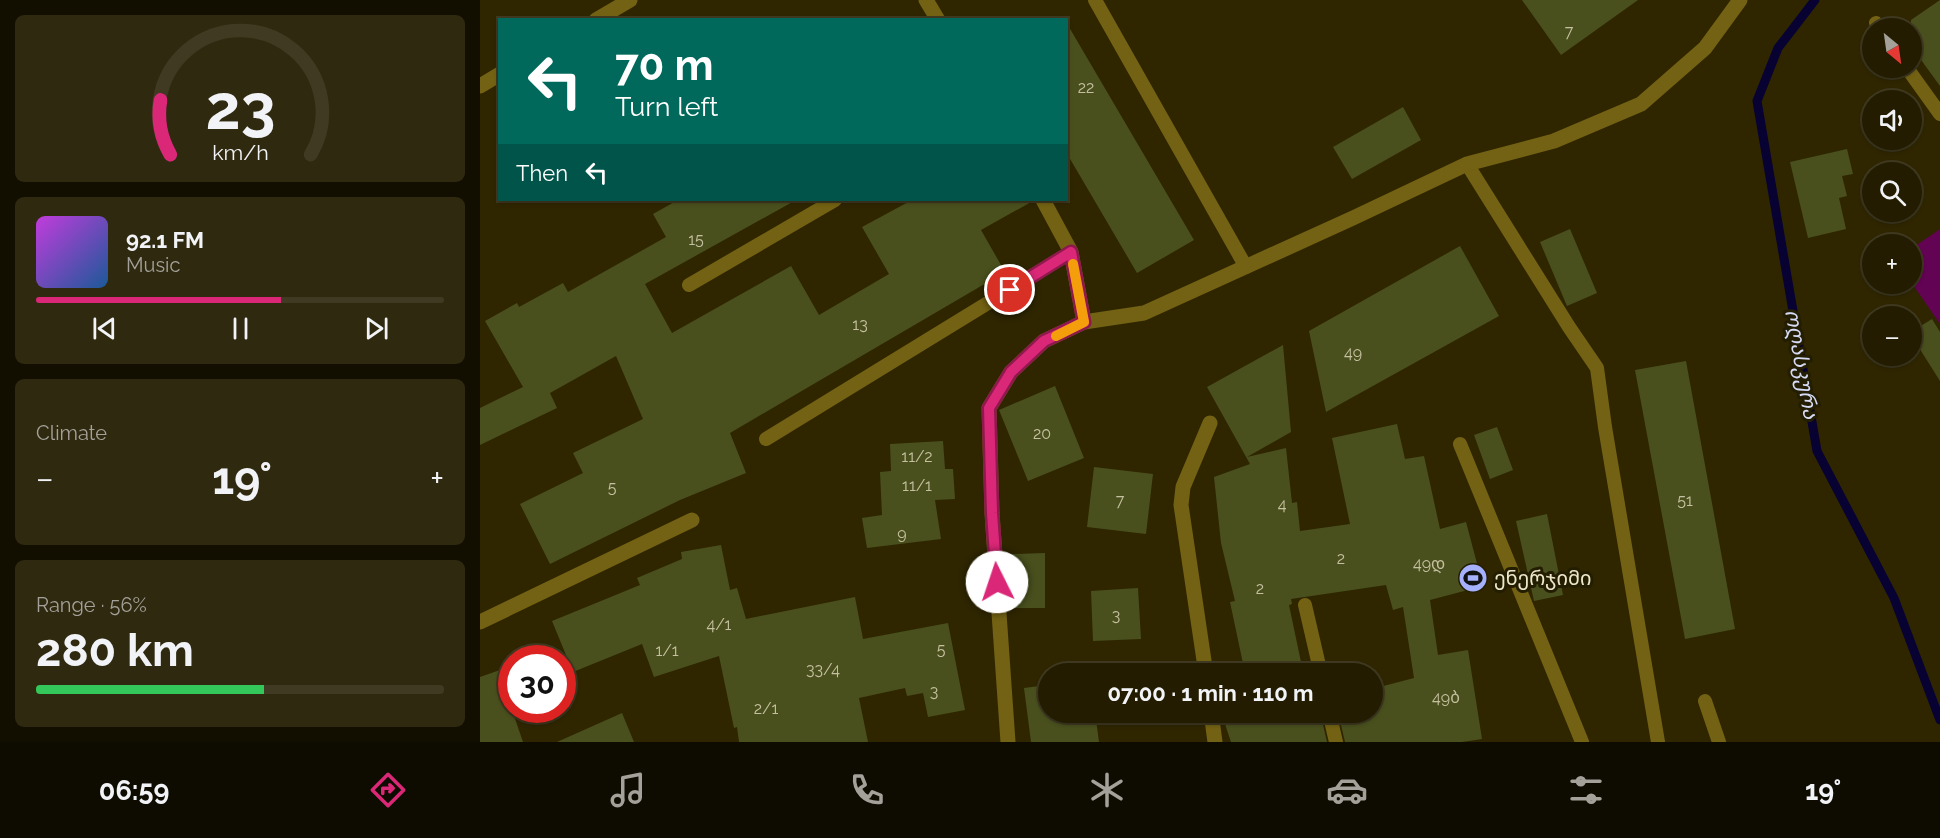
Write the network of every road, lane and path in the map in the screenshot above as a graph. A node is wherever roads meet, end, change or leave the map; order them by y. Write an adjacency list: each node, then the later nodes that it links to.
1 (630, 0): 5 (street)
2 (926, 0): 6 (street)
3 (1095, 0): 15 (lane)
4 (1740, 0): 11 (street)
5 (599, 18)
6 (937, 18)
7 (498, 75): 9 (street)
8 (1914, 78): 10 (lane)
9 (480, 86)
10 (1940, 114)
11 (1467, 164): 15 (street); 33 (lane)
12 (833, 201): 16 (lane)
13 (1044, 201): 14 (street)
14 (1071, 252): 17 (street); 19 (lane)
15 (1246, 267): 17 (street)
16 (689, 285)
17 (1084, 322): 29 (street)
18 (1210, 423): 24 (street)
19 (766, 439)
20 (1460, 444): 32 (lane)
21 (692, 520): 23 (street)
22 (1305, 605): 25 (lane)
23 (480, 622)
24 (1204, 663)
25 (1318, 663)
26 (1705, 701): 34 (lane)
27 (1212, 723): 30 (street)
28 (1332, 723): 31 (lane)
29 (1008, 742)
30 (1215, 742)
31 (1336, 742)
32 (1582, 742)
33 (1658, 742)
34 (1719, 742)

